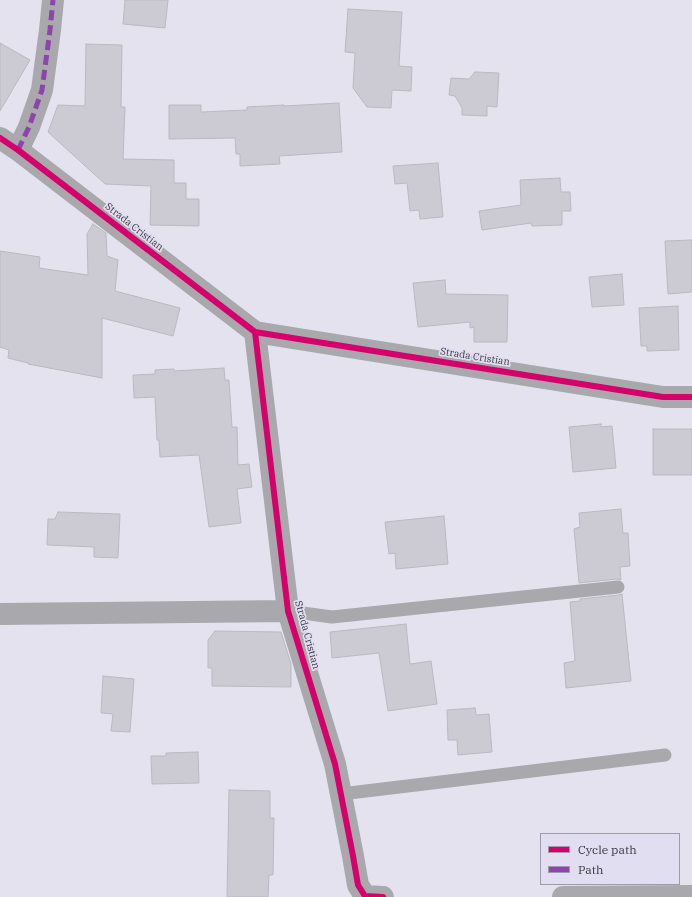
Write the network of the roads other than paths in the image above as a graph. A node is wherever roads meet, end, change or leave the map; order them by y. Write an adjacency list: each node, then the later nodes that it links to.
1 (53, 0): 3 (street)
2 (0, 138): 3 (street, Strada Cristian)
3 (18, 150): 4 (street, Strada Cristian)
4 (255, 332): 5 (street, Strada Cristian); 7 (street, Strada Cristian)
5 (692, 396)
6 (618, 587): 7 (lane)
7 (288, 611): 8 (street, Strada Cristian); 10 (street, Strada Cristian)
8 (0, 614)
9 (665, 755): 10 (lane)
10 (341, 794): 12 (street, Strada Cristian)
11 (692, 896): 13 (street)
12 (383, 897)
13 (563, 897)

